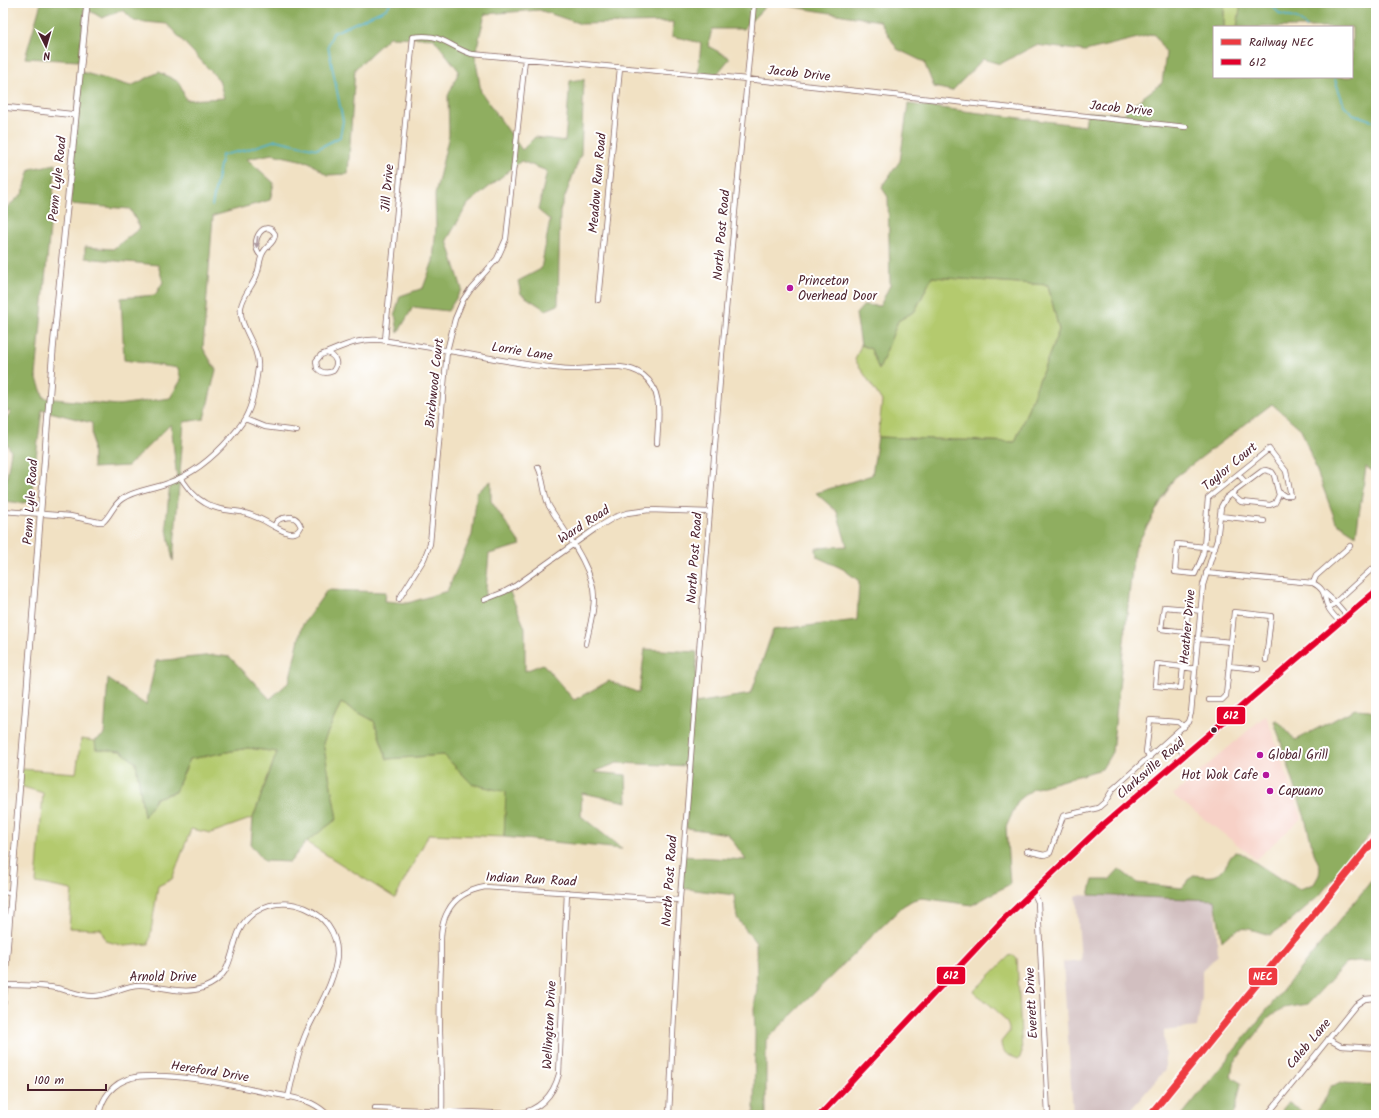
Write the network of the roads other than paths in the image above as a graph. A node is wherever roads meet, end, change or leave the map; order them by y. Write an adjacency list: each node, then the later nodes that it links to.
1 (87, 3): 8 (street, Penn Lyle Road)
2 (754, 3): 6 (street, North Post Road)
3 (413, 37): 4 (street, Jacob Drive); 12 (street, Jill Drive)
4 (525, 59): 5 (street, Jacob Drive); 13 (street, Birchwood Court)
5 (620, 68): 6 (street, Jacob Drive); 11 (street, Meadow Run Road)
6 (746, 79): 9 (street, Jacob Drive); 25 (street, North Post Road)
7 (3, 107): 8 (street)
8 (76, 115): 26 (street, Penn Lyle Road)
9 (1186, 127)
10 (261, 256): 10 (street, one-way to 10); 15 (street)
11 (598, 300)
12 (385, 340): 13 (street, Lorrie Lane); 14 (street, Lorrie Lane)
13 (447, 351): 17 (street, Lorrie Lane); 39 (street, Birchwood Court)
14 (328, 353): 14 (street, Lorrie Lane)
15 (245, 419): 16 (street); 20 (street)
16 (297, 431)
17 (657, 443)
18 (538, 467): 30 (street)
19 (1238, 474): 21 (street); 22 (street, Taylor Court); 31 (street, Taylor Court)
20 (181, 478): 26 (street); 29 (street)
21 (1246, 483): 22 (street, Heather Drive); 23 (street, Heather Drive)
22 (1279, 492): 23 (street)
23 (1231, 494): 27 (street, Heather Drive)
24 (3, 511): 26 (street)
25 (710, 512): 30 (street, Ward Road); 65 (street, North Post Road)
26 (41, 514): 64 (street, Penn Lyle Road)
27 (1220, 516): 28 (street); 33 (street, Heather Drive)
28 (1264, 521)
29 (275, 527): 29 (street)
30 (573, 545): 40 (street, Ward Road); 49 (street)
31 (1204, 546): 31 (street); 33 (street)
32 (1350, 546): 36 (street)
33 (1215, 548): 35 (street, Heather Drive)
34 (1372, 569): 41 (street)
35 (1206, 573): 36 (street); 44 (street, Heather Drive)
36 (1313, 583): 38 (street)
37 (1376, 591): 45 (street, Clarksville Road)
38 (1325, 593): 41 (street); 42 (street)
39 (399, 599)
40 (484, 600)
41 (1335, 602): 42 (street); 45 (street)
42 (1328, 608): 46 (street)
43 (1188, 609): 43 (street); 44 (street)
44 (1201, 611): 47 (street, Heather Drive)
45 (1347, 616): 46 (street, Clarksville Road)
46 (1340, 622): 58 (street, Clarksville Road)
47 (1198, 639): 48 (street); 53 (street, Heather Drive)
48 (1231, 642): 50 (street); 52 (street)
49 (586, 644)
50 (1266, 660)
51 (1183, 666): 51 (street); 53 (street)
52 (1229, 666): 54 (street); 55 (street)
53 (1195, 669): 56 (street, Heather Drive)
54 (1258, 669)
55 (1209, 700)
56 (1184, 727): 57 (street, Heather Drive); 59 (street)
57 (1170, 738): 58 (street); 59 (street, Heather Drive)
58 (1184, 754): 61 (street, Clarksville Road)
59 (1150, 757): 60 (street, Heather Drive)
60 (1027, 851)
61 (1033, 891): 77 (street, Clarksville Road); 78 (street, Everett Drive)
62 (3, 892): 64 (street)
63 (567, 892): 65 (street, Indian Run Road); 73 (street, Wellington Drive); 73 (street, Indian Run Road)
64 (11, 893): 66 (street, Penn Lyle Road)
65 (680, 900): 76 (street, North Post Road)
66 (4, 984): 68 (street, Penn Lyle Road); 71 (street, Arnold Drive)
67 (1376, 998): 69 (street, Caleb Lane)
68 (3, 1003)
69 (1328, 1039): 70 (street); 79 (street, Caleb Lane)
70 (1376, 1048)
71 (288, 1098): 74 (street, Hereford Drive); 75 (street, Hereford Drive)
72 (375, 1108): 73 (street, Wellington Drive)
73 (442, 1111)
74 (99, 1115)
75 (328, 1115)
76 (669, 1115)
77 (820, 1115)
78 (1048, 1115)
79 (1267, 1115)

